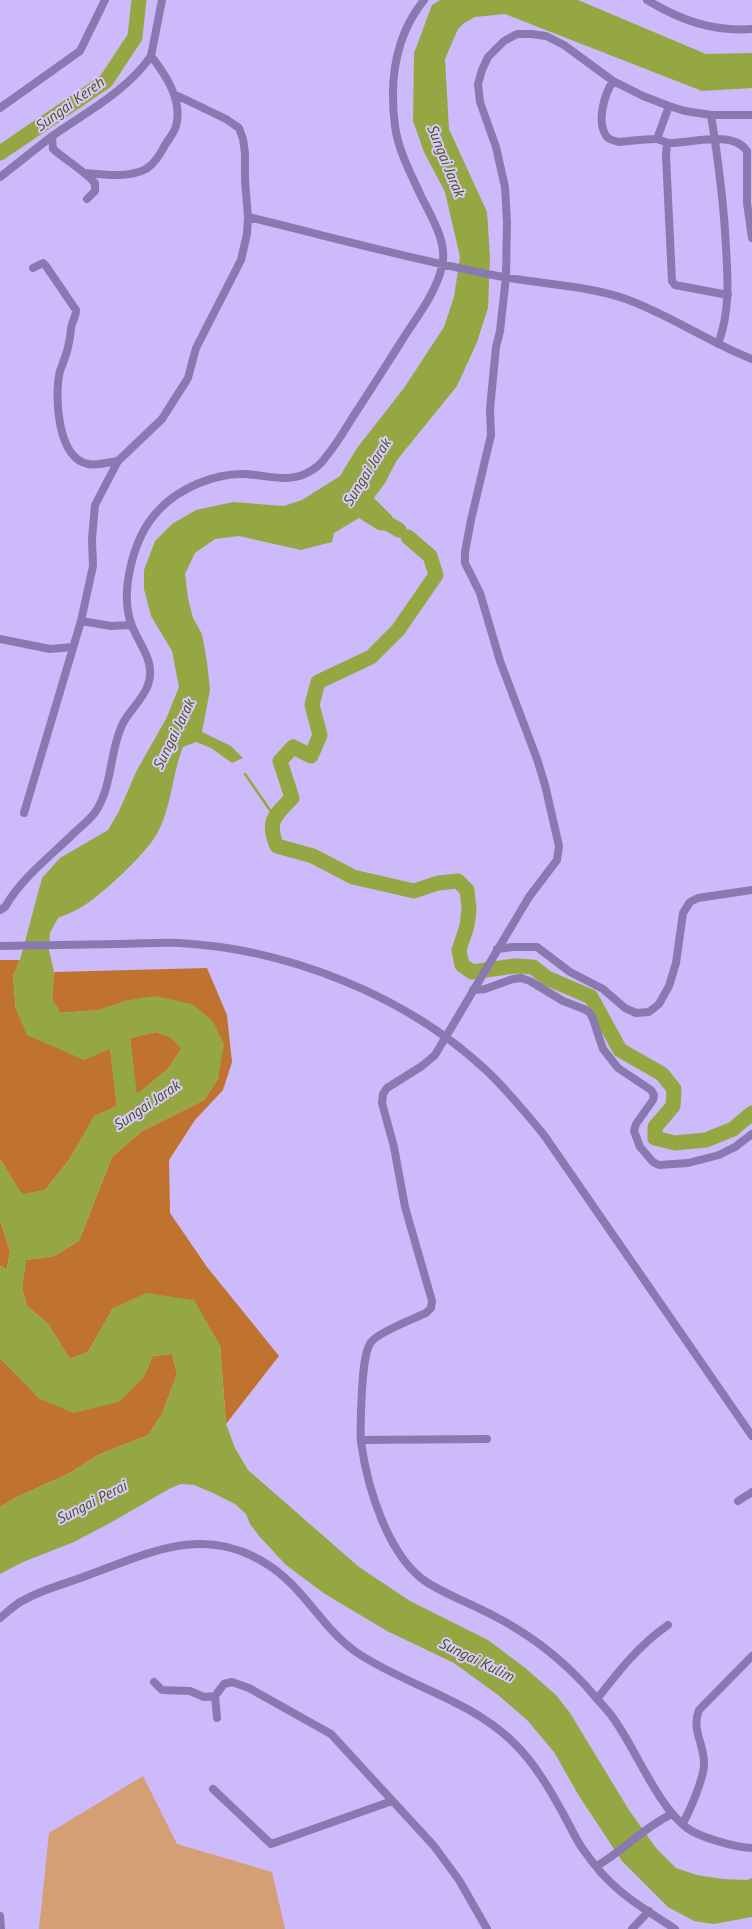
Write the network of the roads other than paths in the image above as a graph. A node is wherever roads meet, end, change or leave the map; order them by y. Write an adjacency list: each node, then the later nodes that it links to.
1 (105, 0): 10 (street)
2 (162, 0): 6 (street)
3 (424, 0): 22 (street)
4 (647, 0): 5 (street)
5 (752, 28)
6 (151, 56): 8 (street); 13 (street)
7 (613, 81): 9 (street); 14 (street); 24 (street)
8 (174, 94): 17 (street); 20 (street)
9 (669, 106): 12 (street); 14 (street)
10 (0, 108)
11 (752, 114): 12 (street)
12 (711, 115): 15 (street)
13 (52, 137): 17 (street); 18 (street)
14 (657, 139): 16 (street)
15 (715, 139): 16 (street); 21 (street); 25 (street)
16 (667, 143): 25 (street)
17 (85, 173): 19 (street)
18 (0, 177)
19 (88, 199)
20 (248, 217): 22 (street); 28 (street)
21 (752, 238)
22 (443, 264): 24 (street); 30 (street)
23 (33, 268): 28 (street)
24 (502, 277): 26 (street); 37 (street)
25 (728, 295): 26 (street)
26 (718, 344): 27 (street)
27 (752, 359)
28 (118, 461): 29 (street)
29 (81, 621): 30 (street); 32 (street)
30 (131, 625): 35 (street)
31 (0, 639): 32 (street)
32 (73, 647): 33 (street)
33 (24, 813)
34 (752, 890): 37 (street)
35 (0, 910)
36 (0, 946): 39 (street)
37 (497, 949): 38 (street)
38 (475, 986): 39 (street); 40 (street)
39 (446, 1038): 41 (street); 43 (street)
40 (752, 1134)
41 (752, 1436)
42 (487, 1439): 43 (street)
43 (361, 1440): 51 (street)
44 (752, 1492): 45 (street)
45 (738, 1501)
46 (0, 1618): 58 (street)
47 (668, 1625): 51 (street)
48 (752, 1656): 56 (street)
49 (154, 1682): 50 (street)
50 (215, 1696): 52 (street); 54 (street)
51 (596, 1698): 55 (street)
52 (217, 1718)
53 (213, 1789): 54 (street)
54 (392, 1800): 62 (street)
55 (672, 1814): 56 (street); 58 (street)
56 (682, 1824): 57 (street)
57 (752, 1848)
58 (597, 1866): 59 (street)
59 (649, 1911): 63 (street); 64 (street)
60 (0, 1916): 61 (street)
61 (1, 1929)
62 (487, 1929)
63 (632, 1929)
64 (675, 1929)

